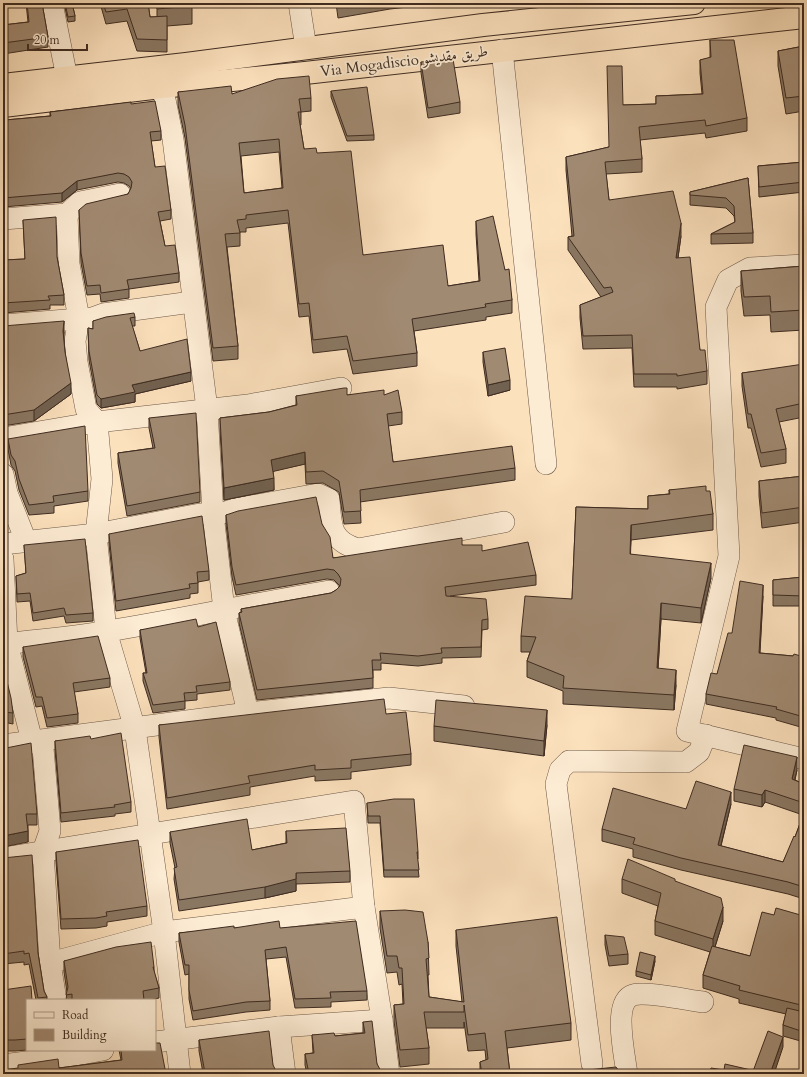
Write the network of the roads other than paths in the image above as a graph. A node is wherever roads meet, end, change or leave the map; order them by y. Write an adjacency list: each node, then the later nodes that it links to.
1 (52, 3): 12 (street)
2 (299, 3): 8 (street)
3 (694, 3): 5 (highway, Via Mogadiscio طريق مقديشو)
4 (804, 17): 7 (highway, Via Mogadiscio طريق مقديشو)
5 (553, 18): 6 (highway, Via Mogadiscio طريق مقديشو); 7 (highway)
6 (401, 35): 8 (highway, Via Mogadiscio طريق مقديشو); 10 (highway)
7 (554, 45): 9 (highway, Via Mogadiscio طريق مقديشو)
8 (306, 48): 11 (highway, Via Mogadiscio طريق مقديشو)
9 (502, 50): 10 (highway, Via Mogadiscio طريق مقديشو); 26 (street)
10 (405, 61): 11 (highway, Via Mogadiscio طريق مقديشو)
11 (160, 77): 12 (highway, Via Mogadiscio طريق مقديشو); 14 (highway, Via Mogadiscio طريق مقديشو); 19 (street)
12 (67, 78): 13 (highway, Via Mogadiscio طريق مقديشو)
13 (3, 85)
14 (3, 106)
15 (120, 194): 16 (street)
16 (67, 214): 17 (street); 20 (street)
17 (3, 219)
18 (804, 265): 41 (street)
19 (192, 302): 20 (street); 23 (street)
20 (79, 319): 21 (street); 24 (street)
21 (3, 325)
22 (341, 388): 23 (street)
23 (207, 409): 24 (street); 28 (street)
24 (97, 422): 25 (street); 30 (street)
25 (3, 438)
26 (546, 464)
27 (3, 474): 31 (street)
28 (213, 514): 29 (street); 30 (street); 35 (street)
29 (504, 522)
30 (96, 534): 31 (street); 36 (street)
31 (26, 541): 32 (street)
32 (3, 544)
33 (3, 559): 37 (street)
34 (329, 591): 35 (street)
35 (224, 610): 36 (street); 39 (street)
36 (106, 631): 37 (street); 40 (street)
37 (5, 644): 42 (street)
38 (481, 707): 39 (street)
39 (248, 713): 40 (street)
40 (135, 729): 42 (street); 45 (street)
41 (706, 735): 44 (street); 59 (street)
42 (32, 741): 43 (street); 46 (street)
43 (3, 745)
44 (804, 759)
45 (149, 834): 46 (street); 48 (street); 49 (street)
46 (43, 851): 47 (street); 50 (street)
47 (3, 858)
48 (364, 907): 49 (street); 53 (street)
49 (164, 932): 50 (street); 55 (street)
50 (50, 963): 51 (street)
51 (56, 999)
52 (703, 1002): 64 (street)
53 (382, 1020): 54 (street); 63 (street)
54 (279, 1028): 55 (street); 62 (street)
55 (177, 1039): 56 (street); 61 (street)
56 (156, 1042)
57 (99, 1051): 58 (street)
58 (66, 1060): 60 (street)
59 (592, 1064)
60 (3, 1065)
61 (180, 1074)
62 (285, 1074)
63 (389, 1074)
64 (627, 1074)

